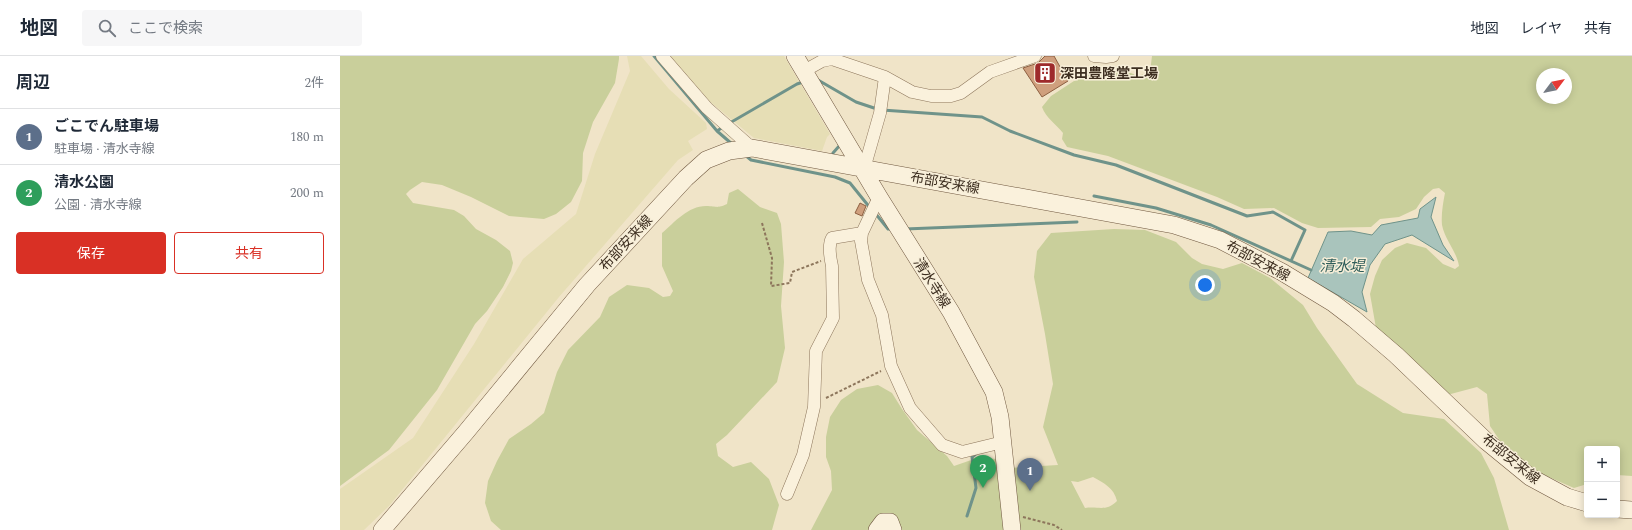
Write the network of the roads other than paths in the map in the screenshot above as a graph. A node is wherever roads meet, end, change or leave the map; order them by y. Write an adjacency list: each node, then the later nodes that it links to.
1 (662, 56): 8 (street)
2 (795, 56): 6 (main road, 清水寺線)
3 (1035, 56): 7 (street)
4 (1094, 56): 5 (street)
5 (1113, 56)
6 (804, 71): 7 (street); 9 (main road, 清水寺線)
7 (885, 77): 9 (street)
8 (752, 148): 9 (main road, 布部安来線); 18 (main road, 布部安来線)
9 (861, 168): 10 (main road, 清水寺線); 14 (main road, 布部安来線)
10 (878, 197): 11 (street); 12 (main road, 清水寺線)
11 (862, 233): 12 (street); 13 (street)
12 (1003, 442): 17 (main road, 清水寺線)
13 (787, 494)
14 (1584, 502)
15 (1620, 508): 16 (main road)
16 (1632, 510)
17 (1011, 522)
18 (382, 530)
19 (877, 530): 20 (main road)
20 (893, 530)

